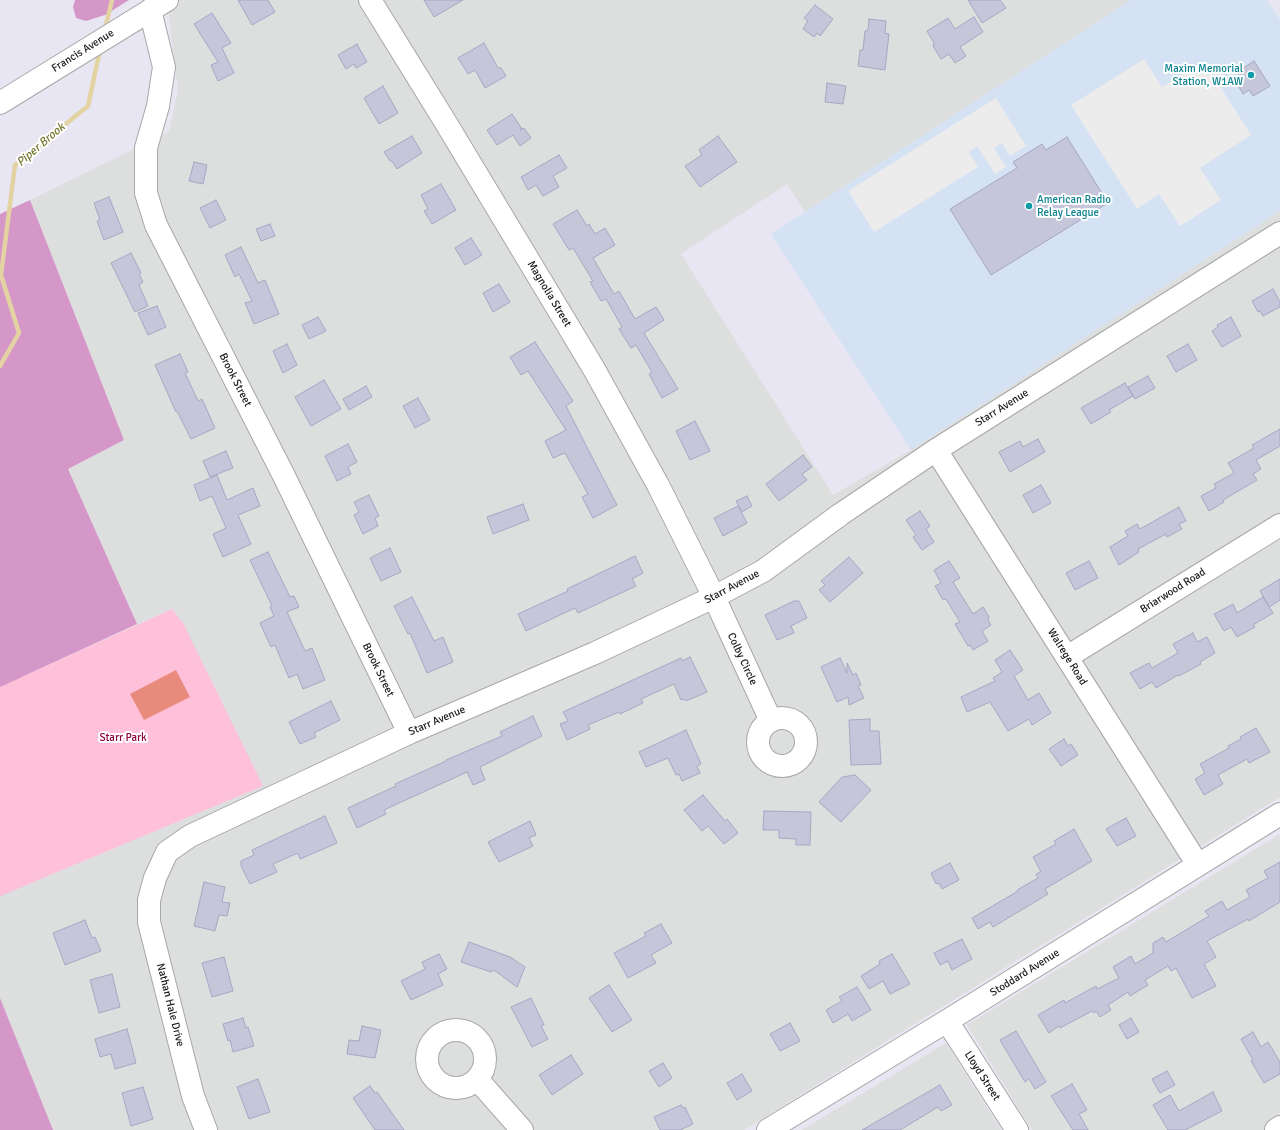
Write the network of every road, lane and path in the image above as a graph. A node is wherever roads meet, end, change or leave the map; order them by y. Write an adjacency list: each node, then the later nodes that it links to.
1 (370, 0): 7 (street, Magnolia Street)
2 (159, 5): 3 (street, Francis Avenue); 10 (street, Brook Street)
3 (0, 102)
4 (1280, 233): 5 (street, Starr Avenue)
5 (936, 450): 7 (street, Starr Avenue); 8 (street, Walrege Road)
6 (1280, 525): 8 (street, Briarwood Road)
7 (714, 597): 9 (street, Colby Circle); 10 (street, Starr Avenue)
8 (1067, 657): 12 (street, Walrege Road)
9 (771, 721)
10 (409, 733): 13 (street, Starr Avenue)
11 (1280, 814): 12 (street, Stoddard Avenue)
12 (1198, 865): 14 (street, Stoddard Avenue)
13 (155, 878): 17 (street, Nathan Hale Drive)
14 (947, 1021): 19 (street, Stoddard Avenue); 20 (street, Lloyd Street)
15 (477, 1078): 18 (street)
16 (1280, 1128): 21 (street)
17 (206, 1130)
18 (522, 1130)
19 (768, 1130)
20 (1017, 1130)
21 (1276, 1130)

